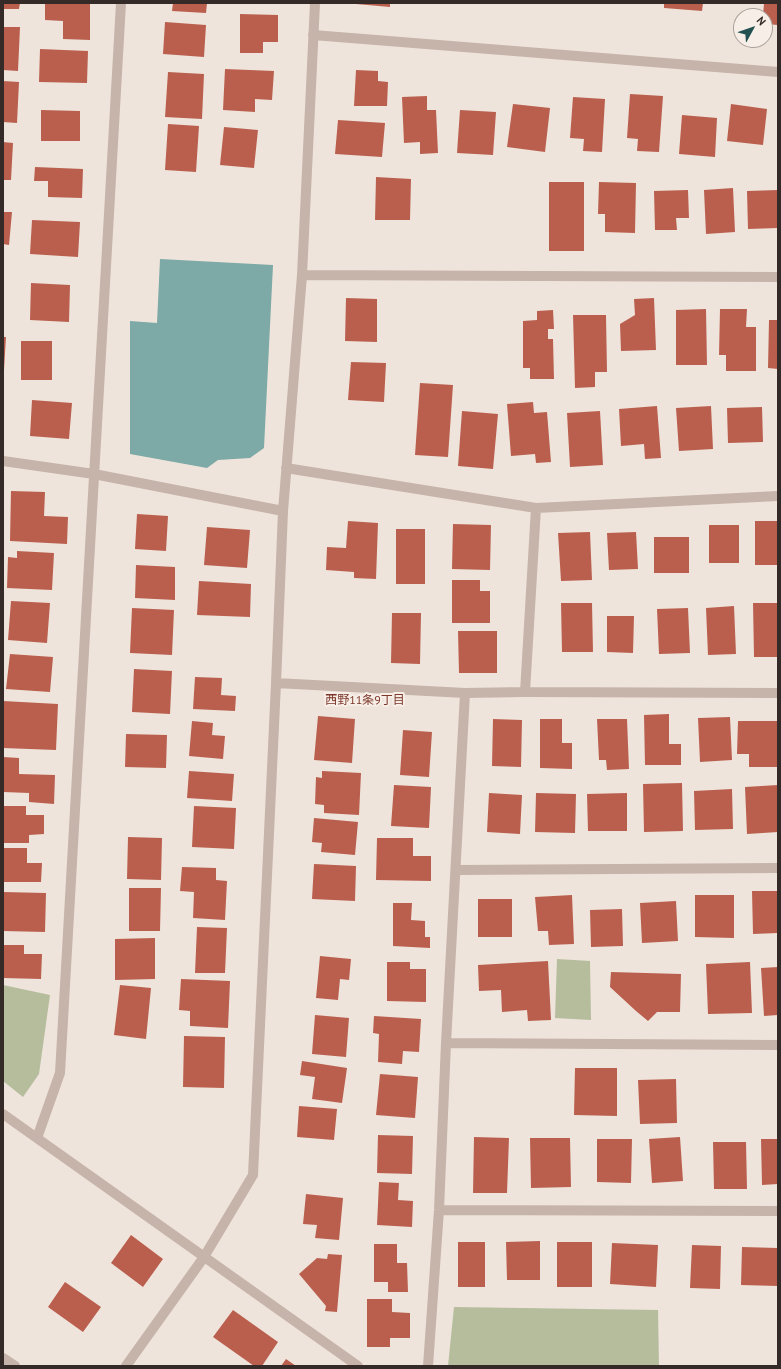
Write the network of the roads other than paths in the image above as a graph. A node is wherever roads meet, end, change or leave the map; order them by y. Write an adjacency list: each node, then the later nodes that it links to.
1 (121, 3): 9 (street)
2 (315, 3): 3 (street)
3 (313, 35): 4 (street); 5 (street)
4 (778, 72)
5 (302, 275): 6 (street); 8 (street)
6 (778, 278)
7 (3, 460): 9 (street)
8 (286, 468): 11 (street); 12 (street)
9 (94, 474): 12 (street); 22 (street)
10 (778, 496): 11 (street)
11 (536, 508): 14 (street)
12 (283, 511): 13 (street)
13 (276, 683): 15 (street); 25 (street)
14 (525, 692): 15 (street); 16 (street)
15 (465, 693): 18 (street)
16 (778, 693)
17 (778, 868): 18 (street)
18 (456, 870): 19 (street)
19 (446, 1043): 20 (street); 23 (street)
20 (778, 1045)
21 (3, 1114): 22 (street)
22 (37, 1138): 25 (street)
23 (439, 1210): 24 (street); 30 (street)
24 (778, 1211)
25 (204, 1257): 28 (street); 29 (street)
26 (3, 1358): 27 (street)
27 (15, 1366)
28 (126, 1366)
29 (358, 1366)
30 (428, 1366)

